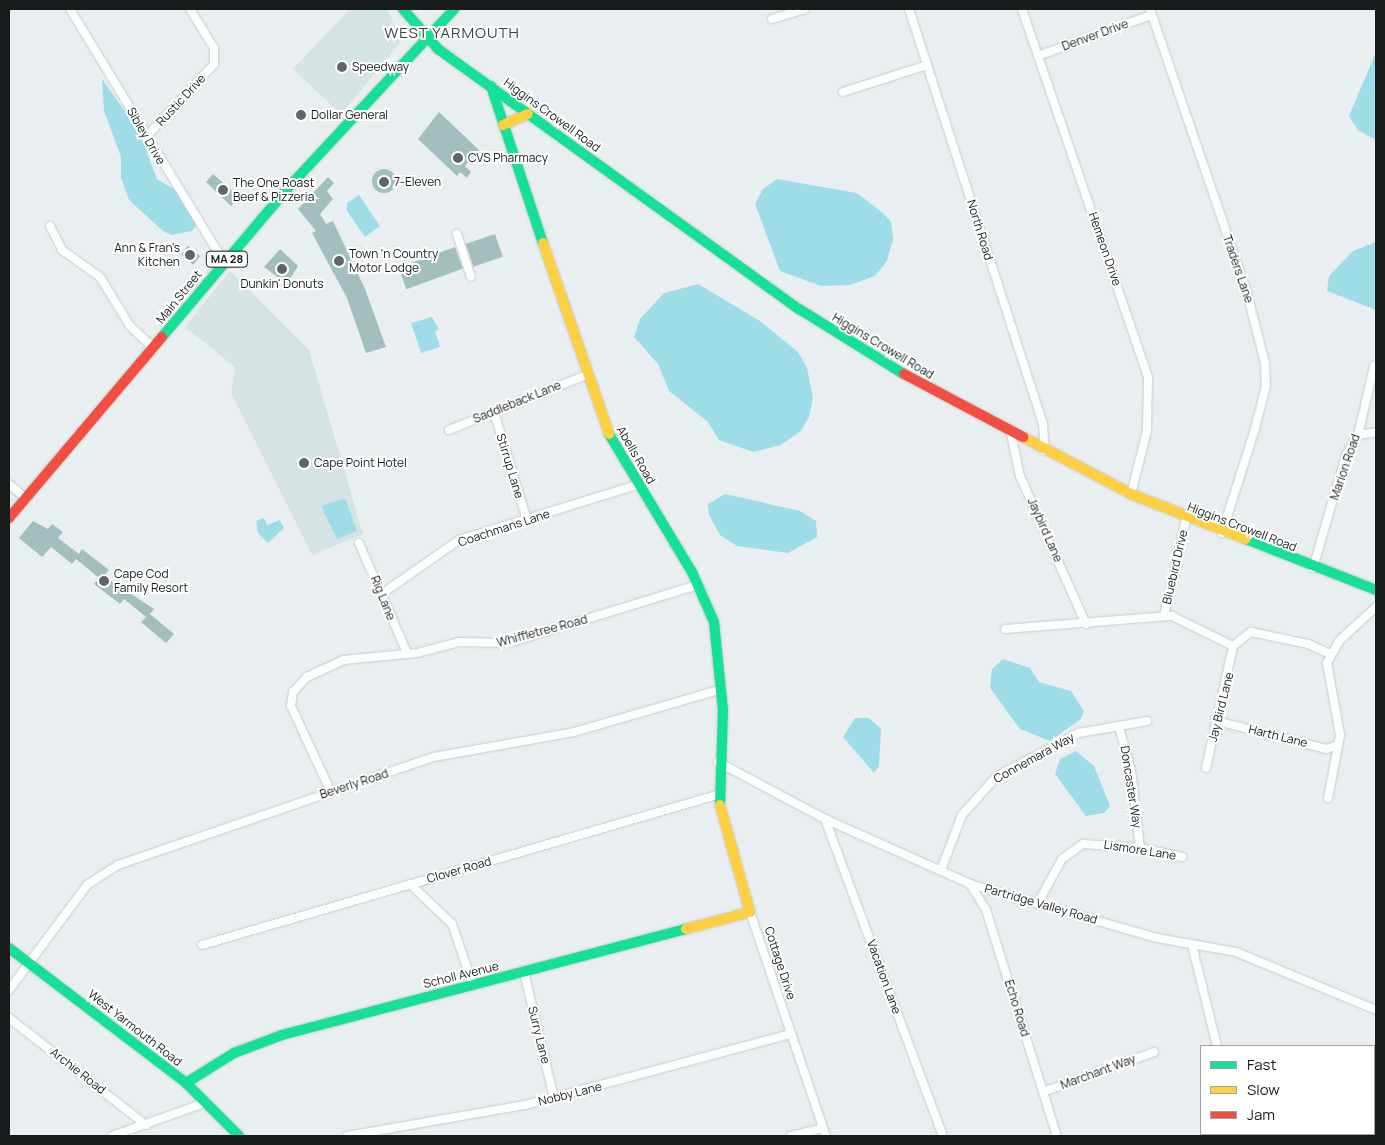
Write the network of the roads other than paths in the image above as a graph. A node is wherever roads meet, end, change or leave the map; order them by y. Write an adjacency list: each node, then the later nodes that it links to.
1 (70, 9): 17 (street, Sibley Drive)
2 (190, 9): 17 (street, Rustic Drive)
3 (403, 9): 10 (main road, Higgins Crowell Road)
4 (454, 9): 10 (main road, Main Street / MA 28)
5 (801, 9): 9 (street)
6 (909, 9): 12 (street, North Road)
7 (1022, 9): 11 (street, Hemeon Drive)
8 (1151, 12): 11 (street, Denver Drive); 38 (street, Traders Lane)
9 (772, 19)
10 (425, 37): 13 (main road, Higgins Crowell Road); 20 (main road, Main Street / MA 28)
11 (1038, 56): 33 (street, Hemeon Drive)
12 (927, 65): 14 (street); 30 (street, North Road)
13 (491, 86): 15 (main road, Higgins Crowell Road); 16 (main road, Abells Road)
14 (843, 92)
15 (528, 114): 16 (main road); 28 (main road, Higgins Crowell Road)
16 (503, 125): 24 (main road, Abells Road)
17 (146, 137): 20 (street, Sibley Drive)
18 (50, 226): 22 (street)
19 (457, 234): 21 (street)
20 (224, 262): 22 (main road, Main Street / MA 28)
21 (471, 277)
22 (154, 348): 34 (main road, Main Street / MA 28)
23 (1374, 366): 29 (street, Marion Road)
24 (584, 376): 25 (street, Saddleback Lane); 32 (main road, Abells Road)
25 (494, 412): 26 (street, Saddleback Lane); 37 (street, Stirrup Lane)
26 (449, 430)
27 (1376, 432): 29 (street)
28 (1011, 434): 30 (main road, Higgins Crowell Road); 46 (street, Jaybird Lane)
29 (1358, 435): 40 (street, Marion Road)
30 (1044, 451): 33 (main road, Higgins Crowell Road)
31 (9, 484): 34 (street)
32 (637, 484): 37 (street, Coachmans Lane); 41 (main road, Abells Road)
33 (1130, 494): 36 (main road, Higgins Crowell Road)
34 (26, 499): 35 (main road, Main Street / MA 28)
35 (9, 518)
36 (1186, 519): 38 (main road, Higgins Crowell Road); 45 (street, Bluebird Drive)
37 (527, 520): 43 (street, Coachmans Lane)
38 (1222, 533): 40 (main road, Higgins Crowell Road)
39 (359, 543): 43 (street, Rig Lane)
40 (1313, 568): 42 (main road, Higgins Crowell Road)
41 (698, 585): 49 (street, Whiffletree Road); 51 (main road, Abells Road)
42 (1376, 590)
43 (383, 593): 49 (street, Rig Lane)
44 (1376, 607): 50 (street)
45 (1164, 616): 46 (street); 48 (street)
46 (1086, 624): 47 (street)
47 (1005, 629)
48 (1233, 646): 50 (street); 53 (street, Jay Bird Lane)
49 (407, 654): 58 (street, Whiffletree Road)
50 (1330, 654): 55 (street)
51 (722, 688): 56 (main road, Abells Road); 58 (street, Beverly Road)
52 (1147, 721): 54 (street, Connemara Way)
53 (1217, 721): 55 (street, Harth Lane); 57 (street, Jay Bird Lane)
54 (1119, 727): 62 (street, Doncaster Way); 64 (street, Connemara Way)
55 (1338, 744): 60 (street)
56 (718, 762): 59 (main road, Abells Road); 61 (street, Partridge Valley Road)
57 (1206, 768)
58 (331, 792): 72 (street, Beverly Road)
59 (717, 796): 65 (street, Clover Road); 68 (main road, Cottage Drive)
60 (1328, 798)
61 (825, 819): 64 (street, Partridge Valley Road); 92 (street, Vacation Lane)
62 (1140, 848): 63 (street, Lismore Lane); 67 (street, Lismore Lane)
63 (1182, 857)
64 (940, 870): 66 (street, Partridge Valley Road)
65 (410, 884): 69 (street, Clover Road); 74 (street)
66 (970, 884): 67 (street, Partridge Valley Road); 82 (street, Echo Road)
67 (1039, 901): 70 (street, Partridge Valley Road)
68 (750, 912): 73 (main road, Scholl Avenue); 78 (street, Cottage Drive)
69 (202, 945)
70 (1192, 945): 76 (street, Partridge Valley Road); 79 (street)
71 (9, 948): 72 (main road, West Yarmouth Road)
72 (29, 961): 75 (street, Beverly Road); 81 (main road, West Yarmouth Road)
73 (524, 972): 74 (main road, Scholl Avenue); 83 (street, Surry Lane)
74 (473, 985): 81 (main road, Scholl Avenue)
75 (9, 990)
76 (1376, 1010)
77 (9, 1018): 85 (street, Archie Road)
78 (790, 1034): 83 (street, Nobby Lane); 86 (street, Cottage Drive)
79 (1217, 1045)
80 (1154, 1052): 82 (street, Marchant Way)
81 (186, 1083): 84 (main road, West Yarmouth Road)
82 (1043, 1092): 93 (street, Echo Road)
83 (554, 1098): 89 (street, Nobby Lane)
84 (207, 1102): 85 (street); 88 (main road, West Yarmouth Road)
85 (146, 1125): 87 (street)
86 (822, 1128): 90 (street); 91 (street, Cottage Drive)
87 (112, 1136)
88 (238, 1136)
89 (347, 1136)
90 (791, 1136)
91 (826, 1136)
92 (943, 1136)
93 (1057, 1136)

